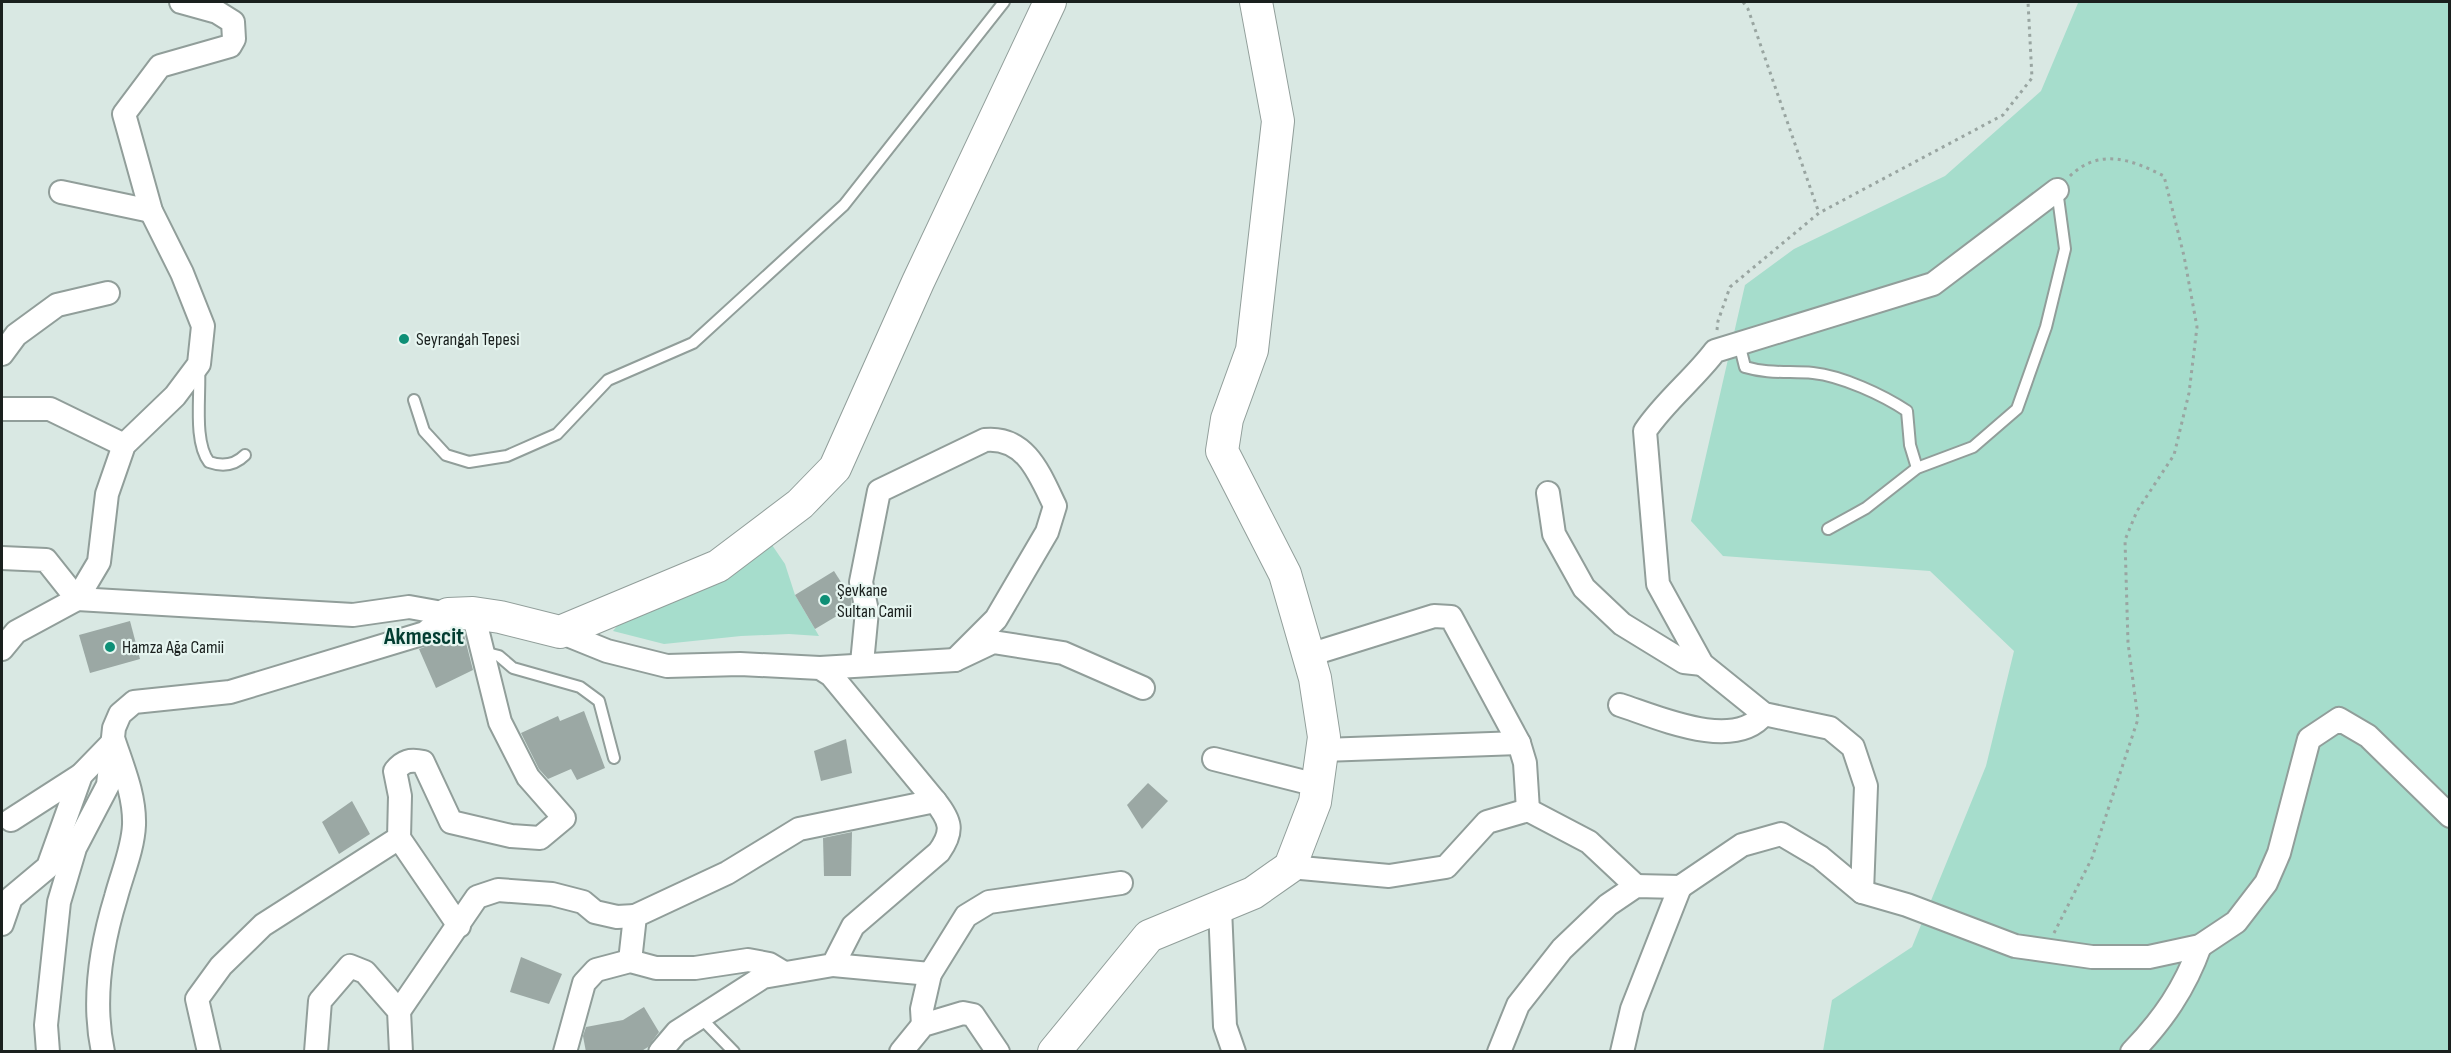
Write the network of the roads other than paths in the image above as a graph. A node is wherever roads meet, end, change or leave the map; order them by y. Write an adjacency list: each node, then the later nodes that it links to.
1 (181, 2): 7 (street)
2 (1004, 2): 12 (lane)
3 (1050, 2): 22 (main road)
4 (1256, 2): 25 (main road)
5 (2056, 190): 9 (street); 16 (lane)
6 (61, 192): 7 (street)
7 (151, 211): 11 (street)
8 (108, 293): 10 (street)
9 (1739, 343): 16 (lane); 28 (street)
10 (2, 354)
11 (199, 364): 14 (street); 15 (lane)
12 (414, 400)
13 (2, 409): 14 (street)
14 (124, 445): 20 (street)
15 (245, 455)
16 (1917, 468): 18 (lane)
17 (1548, 493): 28 (street)
18 (1828, 529)
19 (2, 558): 20 (street)
20 (77, 599): 21 (street); 23 (street)
21 (461, 614): 22 (main road); 24 (street); 33 (street)
22 (560, 632): 29 (street)
23 (2, 650)
24 (483, 652): 36 (lane); 44 (street)
25 (1309, 655): 34 (street); 35 (main road)
26 (955, 660): 27 (street); 27 (street); 30 (street)
27 (862, 663): 29 (street)
28 (1702, 664): 32 (street)
29 (820, 668): 40 (street)
30 (1143, 688)
31 (1620, 705): 32 (street)
32 (1764, 714): 49 (street)
33 (114, 741): 38 (street); 62 (street); 63 (street)
34 (1519, 743): 35 (street); 41 (street)
35 (1323, 750): 39 (main road)
36 (614, 758)
37 (1214, 759): 39 (street)
38 (81, 775): 43 (street); 52 (street)
39 (1317, 785): 45 (main road)
40 (936, 801): 51 (street); 56 (street)
41 (1528, 810): 45 (street); 47 (street)
42 (2450, 816): 54 (street)
43 (11, 820)
44 (399, 838): 53 (street); 64 (street)
45 (1290, 867): 50 (main road)
46 (1121, 883): 58 (street)
47 (1636, 886): 48 (street); 74 (street)
48 (1680, 887): 49 (street); 75 (street)
49 (1862, 892): 54 (street)
50 (1220, 908): 72 (main road); 73 (street)
51 (635, 916): 53 (street); 55 (street)
52 (2, 924)
53 (459, 926): 59 (street)
54 (2200, 946): 76 (street)
55 (630, 961): 57 (street); 67 (street)
56 (833, 965): 57 (street); 58 (street)
57 (784, 973): 60 (street)
58 (930, 974): 61 (street)
59 (399, 1011): 65 (street); 66 (street)
60 (700, 1017): 68 (street); 69 (lane)
61 (923, 1025): 70 (street); 71 (street)
62 (48, 1052)
63 (103, 1052)
64 (209, 1052)
65 (316, 1052)
66 (401, 1052)
67 (566, 1052)
68 (660, 1052)
69 (734, 1052)
70 (901, 1052)
71 (998, 1052)
72 (1054, 1052)
73 (1234, 1052)
74 (1499, 1052)
75 (1622, 1052)
76 (2132, 1052)

